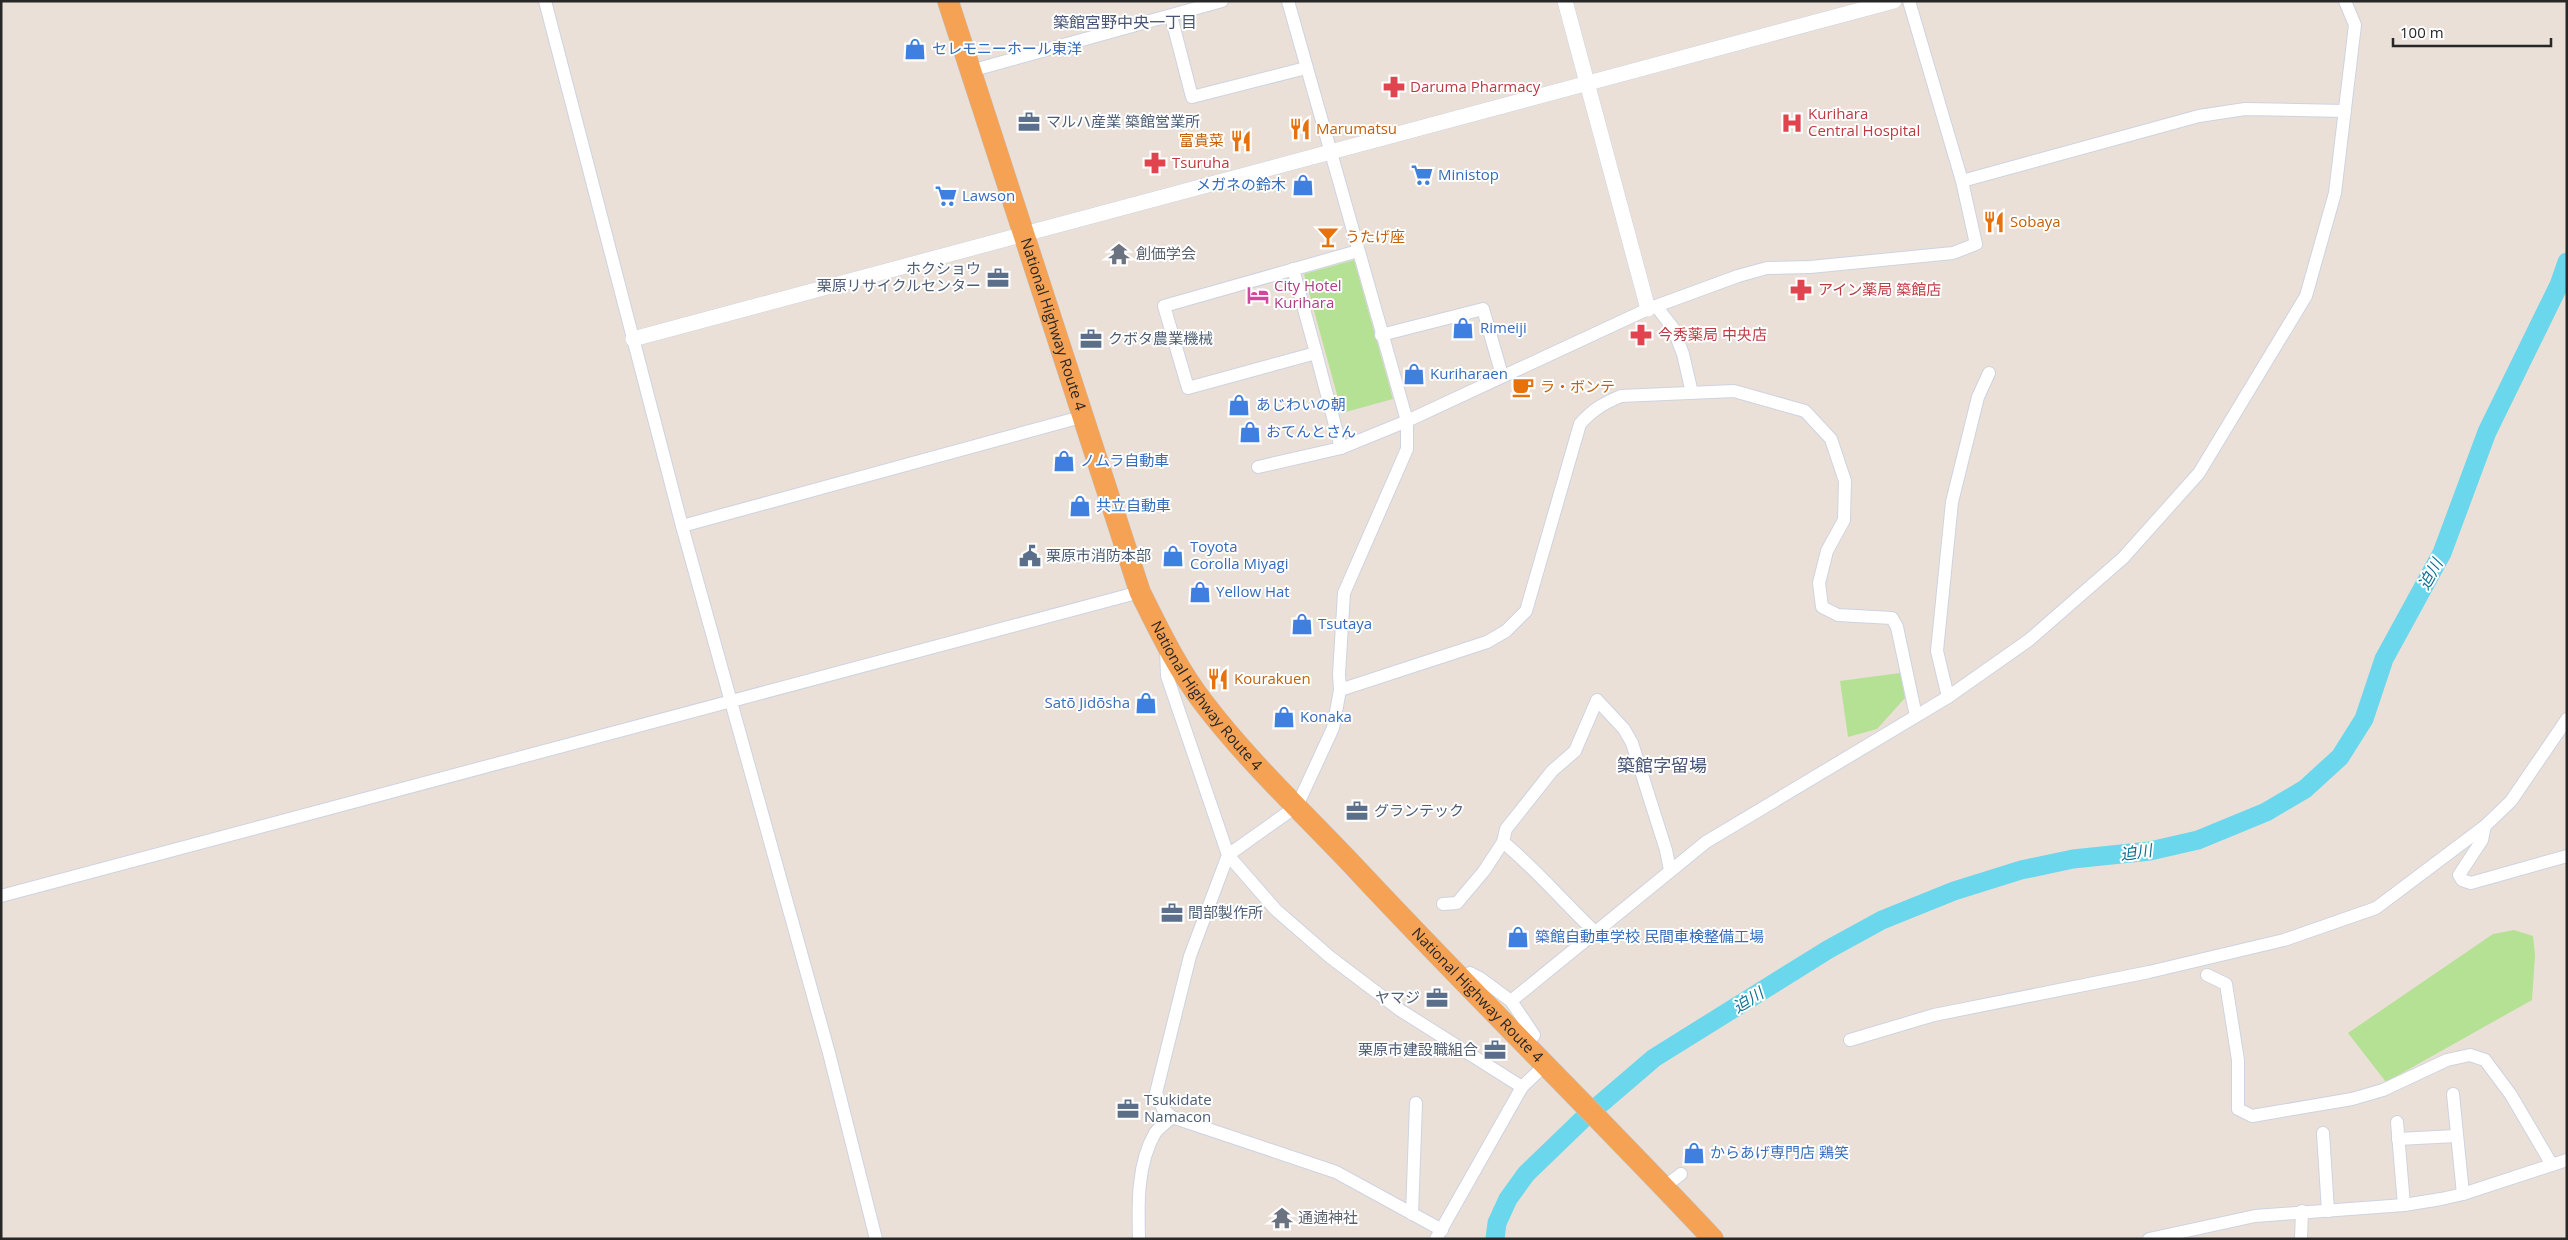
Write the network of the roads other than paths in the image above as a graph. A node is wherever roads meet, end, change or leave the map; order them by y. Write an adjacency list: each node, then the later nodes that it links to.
1 (545, 1): 21 (street)
2 (948, 1): 11 (highway, National Highway Route 4)
3 (1222, 1): 9 (street)
4 (1288, 1): 10 (street)
5 (1566, 1): 12 (street)
6 (1894, 1): 12 (street)
7 (1909, 1): 15 (street)
8 (2345, 1): 13 (street)
9 (1171, 16): 10 (street); 11 (street)
10 (1306, 68): 14 (street)
11 (970, 70): 16 (highway, National Highway Route 4)
12 (1587, 85): 14 (street); 19 (street)
13 (2345, 111): 15 (street); 34 (street)
14 (1331, 153): 16 (street); 17 (street)
15 (1962, 181): 19 (street)
16 (1024, 236): 21 (street); 26 (highway, National Highway Route 4)
17 (1358, 251): 18 (street); 20 (street)
18 (1293, 269): 22 (street); 22 (street)
19 (1652, 308): 24 (street); 25 (street)
20 (1381, 335): 24 (street); 27 (street)
21 (633, 339): 30 (street)
22 (1316, 353): 28 (street)
23 (1989, 373): 34 (street)
24 (1502, 375): 27 (street)
25 (1692, 393): 33 (street); 36 (street)
26 (1081, 417): 30 (street); 31 (highway, National Highway Route 4)
27 (1407, 420): 28 (street); 33 (street)
28 (1342, 448): 29 (street)
29 (1258, 467)
30 (682, 526): 35 (street)
31 (1140, 592): 32 (highway, National Highway Route 4); 35 (street)
32 (1166, 646): 38 (highway, National Highway Route 4); 41 (street)
33 (1340, 690): 38 (street)
34 (1948, 697): 36 (street)
35 (733, 702): 44 (street); 71 (street)
36 (1916, 716): 43 (street)
37 (2567, 719): 39 (street)
38 (1297, 806): 41 (street); 48 (highway, National Highway Route 4)
39 (2485, 826): 42 (street); 50 (street)
40 (1503, 842): 43 (street); 45 (street); 46 (street)
41 (1228, 855): 53 (street); 56 (street)
42 (2567, 856)
43 (1670, 870): 46 (street)
44 (1, 896)
45 (1443, 904)
46 (1596, 933): 49 (street)
47 (2207, 975): 62 (street)
48 (1462, 981): 49 (street); 51 (highway, National Highway Route 4)
49 (1511, 1001): 51 (street)
50 (1850, 1040)
51 (1526, 1045): 52 (highway, National Highway Route 4)
52 (1549, 1069): 53 (street); 64 (highway, National Highway Route 4)
53 (1522, 1087): 70 (street)
54 (2453, 1094): 59 (street)
55 (1416, 1103): 69 (street)
56 (1172, 1117): 69 (street); 72 (street)
57 (2397, 1122): 60 (street)
58 (2323, 1133): 67 (street)
59 (2456, 1136): 60 (street); 65 (street)
60 (2398, 1139): 66 (street)
61 (2567, 1160): 62 (street)
62 (2552, 1165): 65 (street)
63 (1681, 1174): 64 (street)
64 (1664, 1187): 73 (highway, National Highway Route 4)
65 (2463, 1194): 66 (street)
66 (2404, 1205): 67 (street)
67 (2328, 1211): 68 (street)
68 (2302, 1212): 74 (street); 75 (street)
69 (1412, 1214): 70 (street)
70 (1439, 1234)
71 (876, 1239)
72 (1139, 1239)
73 (1713, 1239)
74 (2149, 1239)
75 (2301, 1239)

